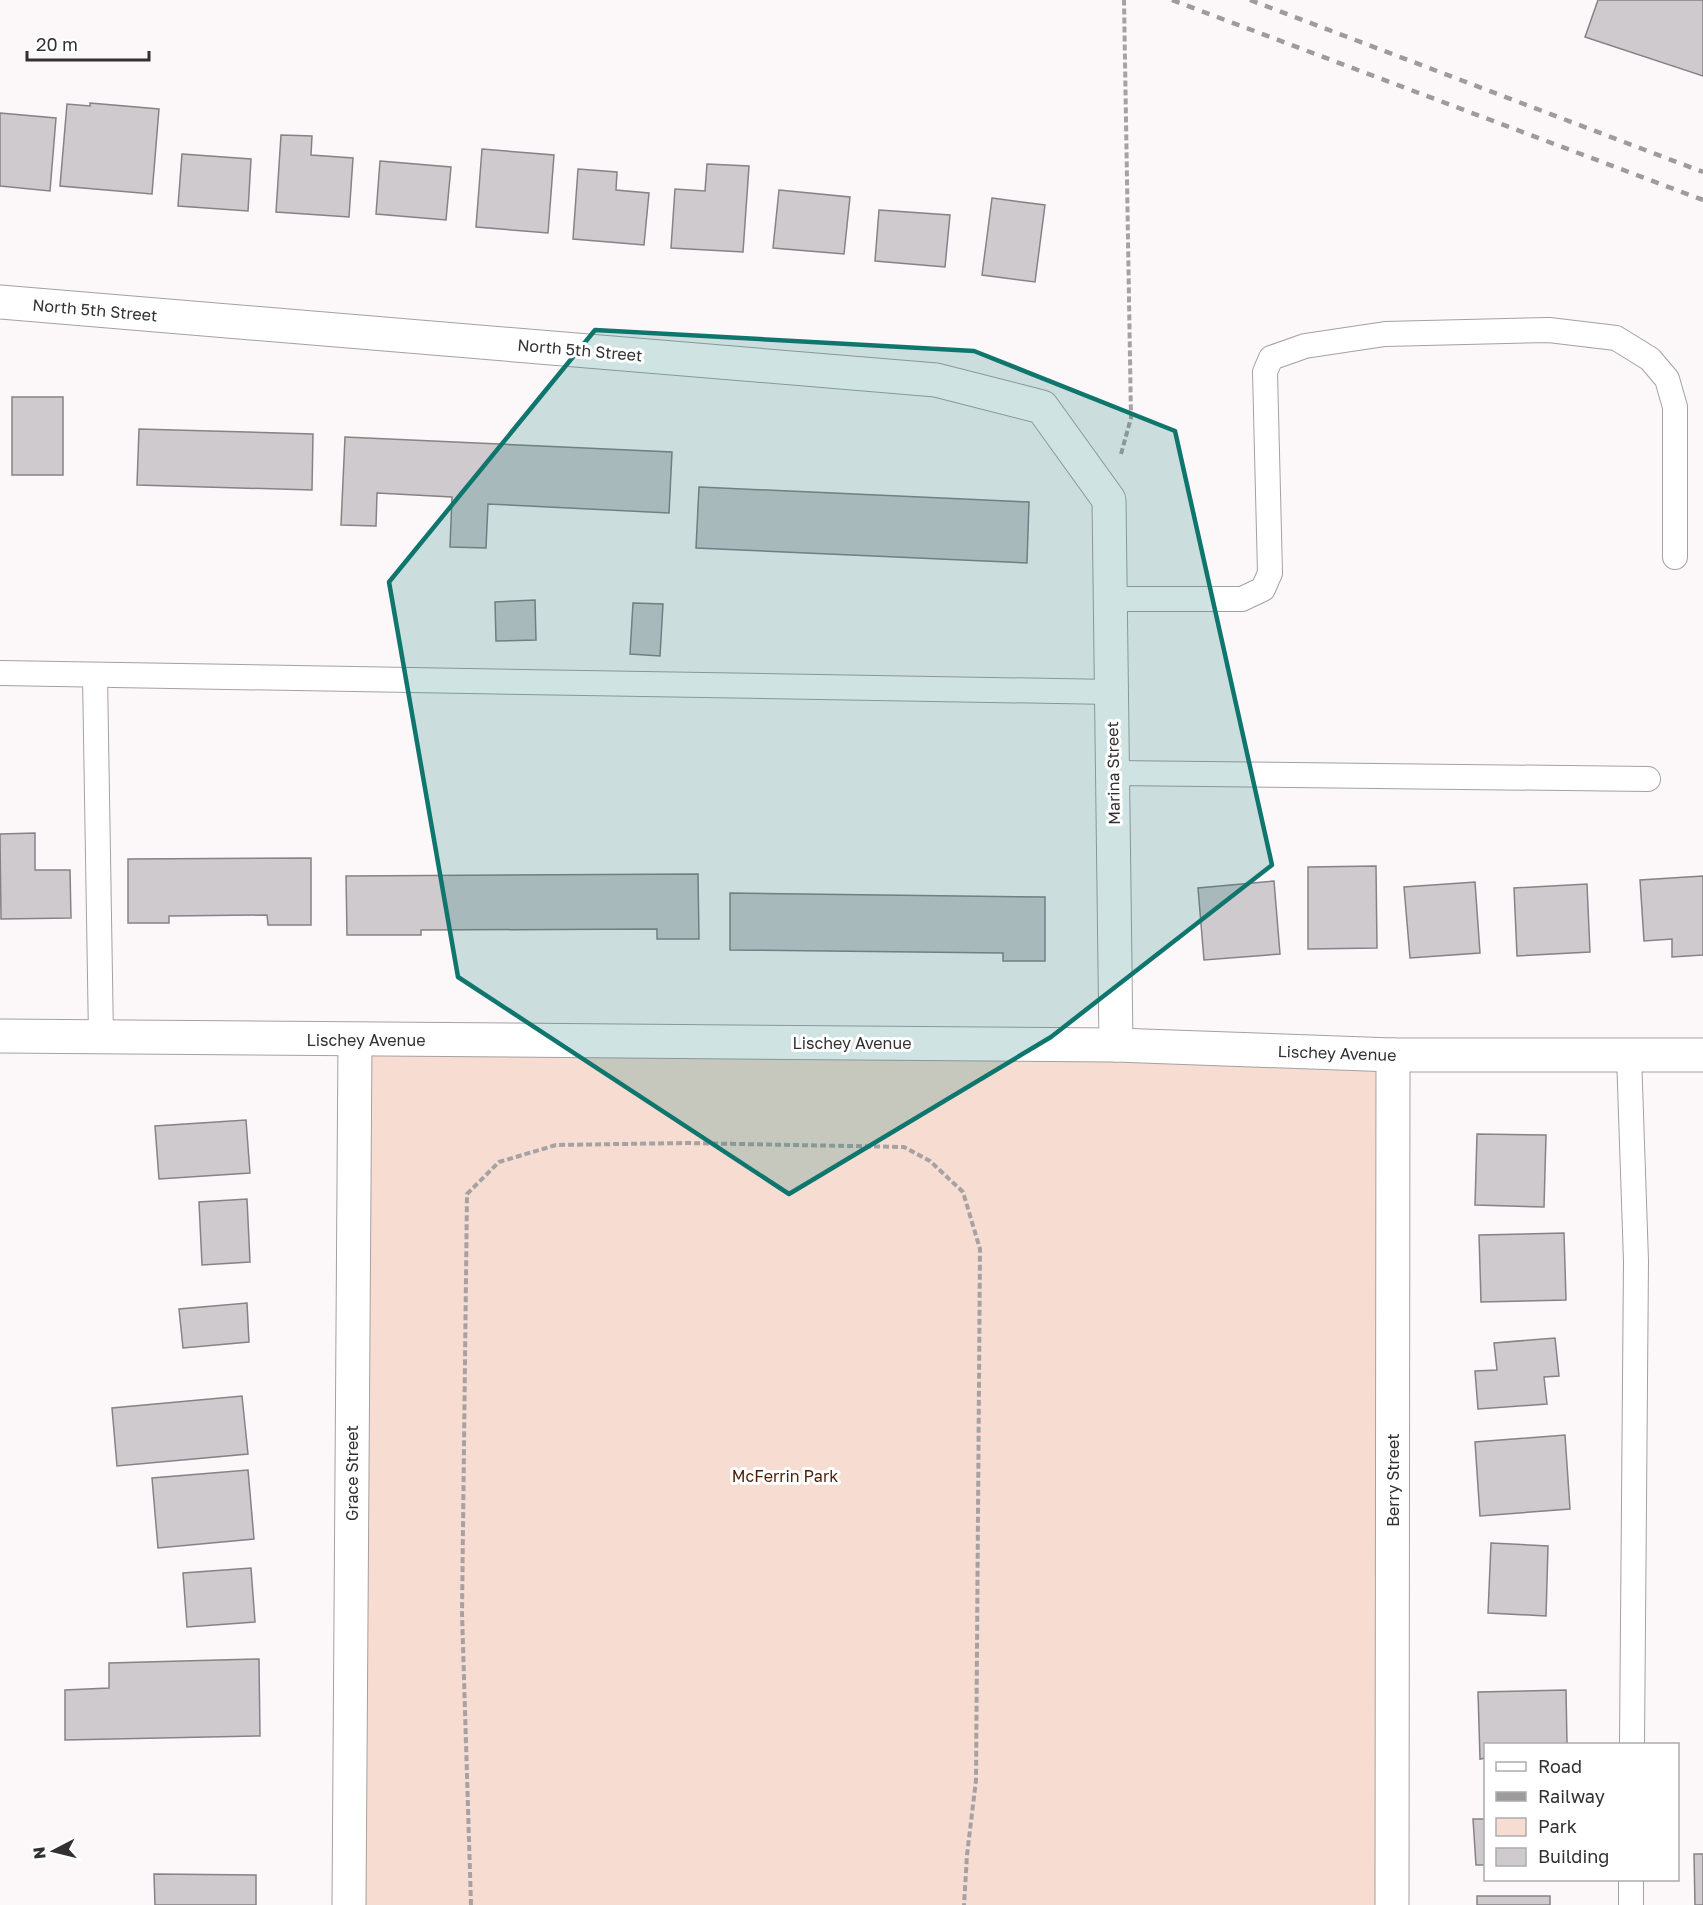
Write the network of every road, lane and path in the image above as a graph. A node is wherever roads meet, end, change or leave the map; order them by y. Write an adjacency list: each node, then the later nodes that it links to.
1 (1124, 0): 3 (path)
2 (0, 302): 3 (street, North 5th Street)
3 (1108, 500): 5 (street, Marina Street)
4 (1675, 557): 5 (lane)
5 (1110, 599): 8 (street, Marina Street)
6 (0, 673): 7 (lane)
7 (95, 675): 8 (lane); 12 (lane)
8 (1112, 692): 9 (street, Marina Street)
9 (1113, 773): 10 (lane); 14 (street, Marina Street)
10 (1648, 778)
11 (0, 1036): 12 (street, Lischey Avenue)
12 (101, 1037): 13 (street, Lischey Avenue)
13 (356, 1040): 14 (street, Lischey Avenue); 20 (street, Grace Street)
14 (1116, 1045): 15 (street, Lischey Avenue)
15 (1393, 1055): 16 (street, Lischey Avenue); 23 (street, Berry Street)
16 (1629, 1055): 17 (street, Lischey Avenue); 18 (lane)
17 (1703, 1055)
18 (1632, 1743)
19 (1631, 1881): 24 (lane)
20 (349, 1905)
21 (471, 1905): 22 (path)
22 (964, 1905)
23 (1392, 1905)
24 (1631, 1905)

